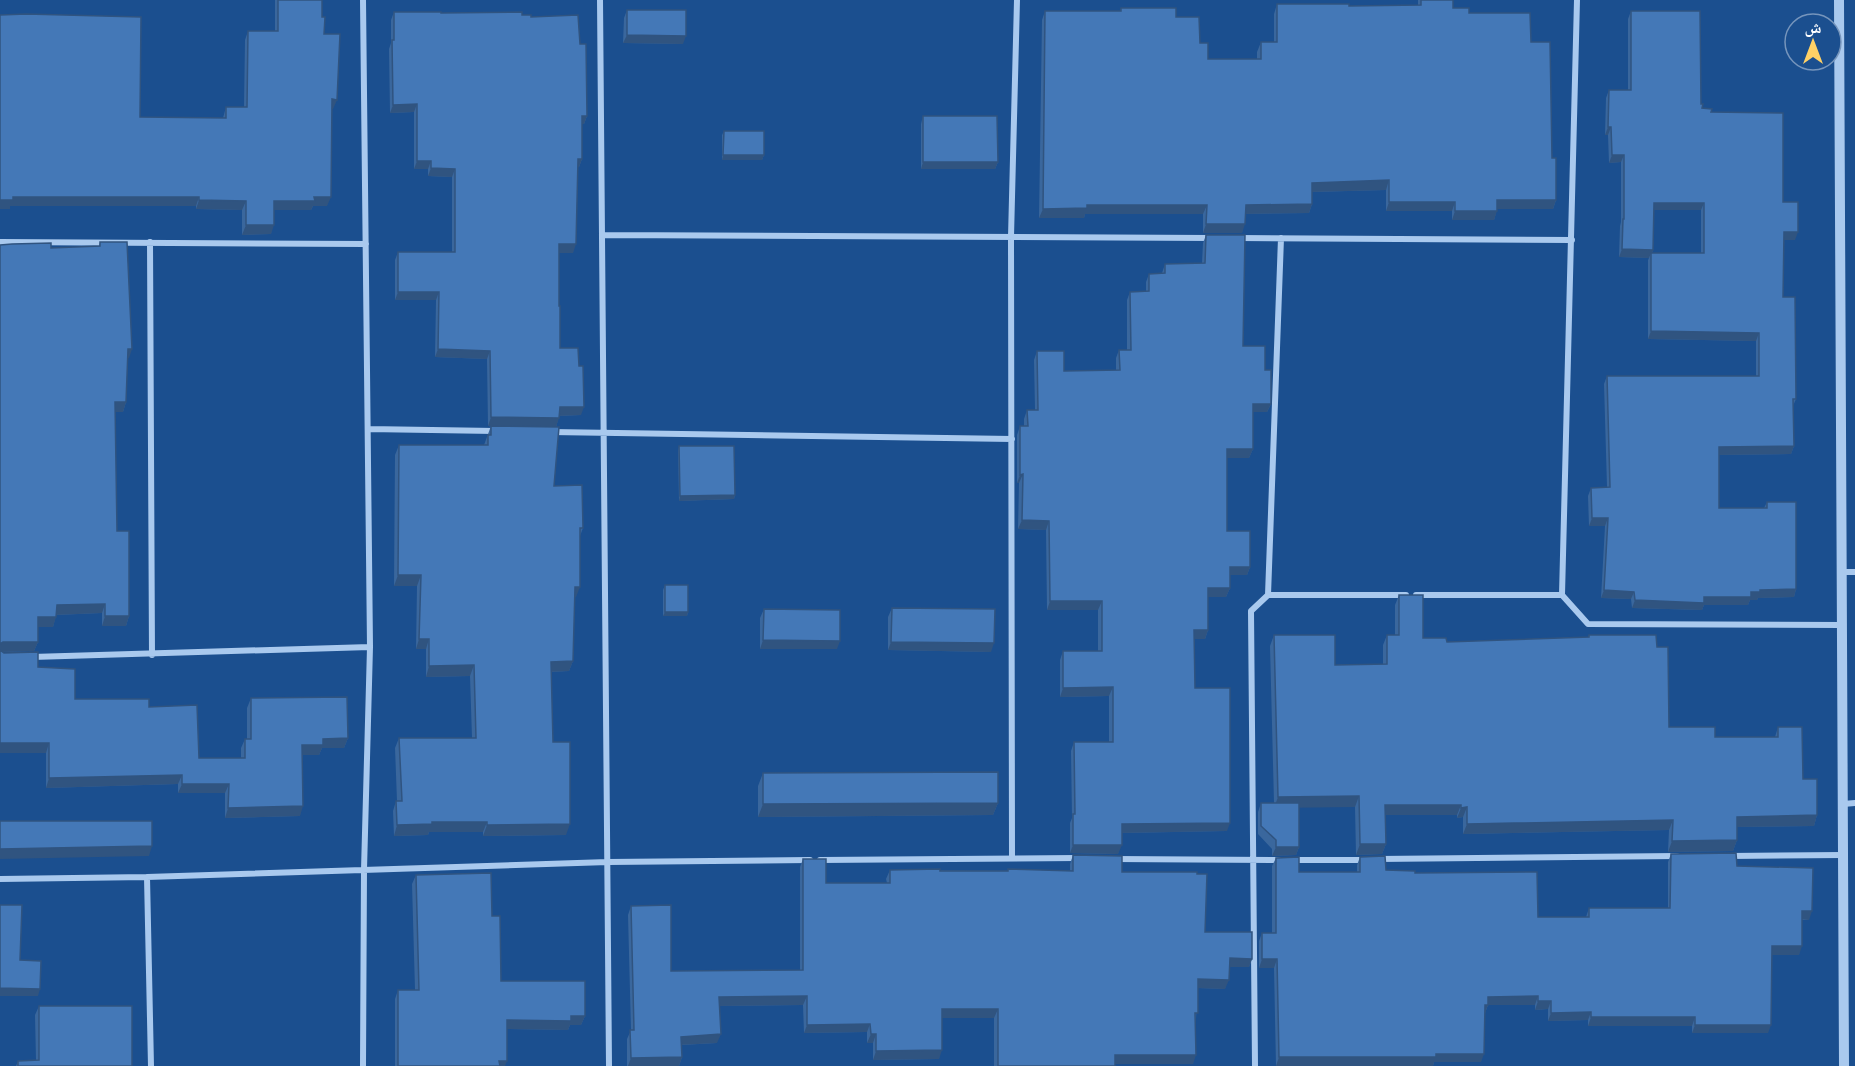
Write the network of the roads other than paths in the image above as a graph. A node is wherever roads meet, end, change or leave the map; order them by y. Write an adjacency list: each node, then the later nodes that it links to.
1 (363, 0): 14 (street)
2 (600, 0): 6 (street)
3 (1017, 0): 7 (street)
4 (1577, 0): 11 (street)
5 (1839, 0): 20 (street)
6 (602, 235): 7 (street); 18 (street)
7 (1011, 237): 8 (street); 19 (street)
8 (1222, 238)
9 (1234, 238): 10 (street)
10 (1281, 238): 11 (street); 22 (street)
11 (1572, 240): 23 (street)
12 (0, 242): 13 (street)
13 (150, 242): 14 (street); 26 (street)
14 (366, 244): 15 (street)
15 (368, 429): 16 (street); 25 (street)
16 (498, 431)
17 (545, 432): 18 (street)
18 (604, 433): 19 (street); 37 (street)
19 (1012, 439): 33 (street)
20 (1842, 572): 21 (street); 24 (street)
21 (1855, 572)
22 (1269, 595): 23 (street); 36 (street)
23 (1562, 595): 24 (street)
24 (1842, 625): 28 (street)
25 (370, 647): 26 (street); 38 (street)
26 (152, 655): 27 (street)
27 (23, 657)
28 (1843, 804): 29 (street); 30 (street)
29 (1855, 804)
30 (1843, 855): 32 (street); 42 (street)
31 (1689, 856): 36 (street)
32 (1725, 856)
33 (1012, 858): 34 (street); 37 (street)
34 (1081, 859)
35 (1104, 859): 36 (street)
36 (1253, 861): 46 (street)
37 (608, 862): 38 (street); 45 (street)
38 (364, 870): 39 (street); 44 (street)
39 (147, 877): 40 (street); 43 (street)
40 (0, 879)
41 (1855, 1037): 42 (street)
42 (1843, 1038): 47 (street)
43 (151, 1066)
44 (363, 1066)
45 (609, 1066)
46 (1255, 1066)
47 (1844, 1066)

